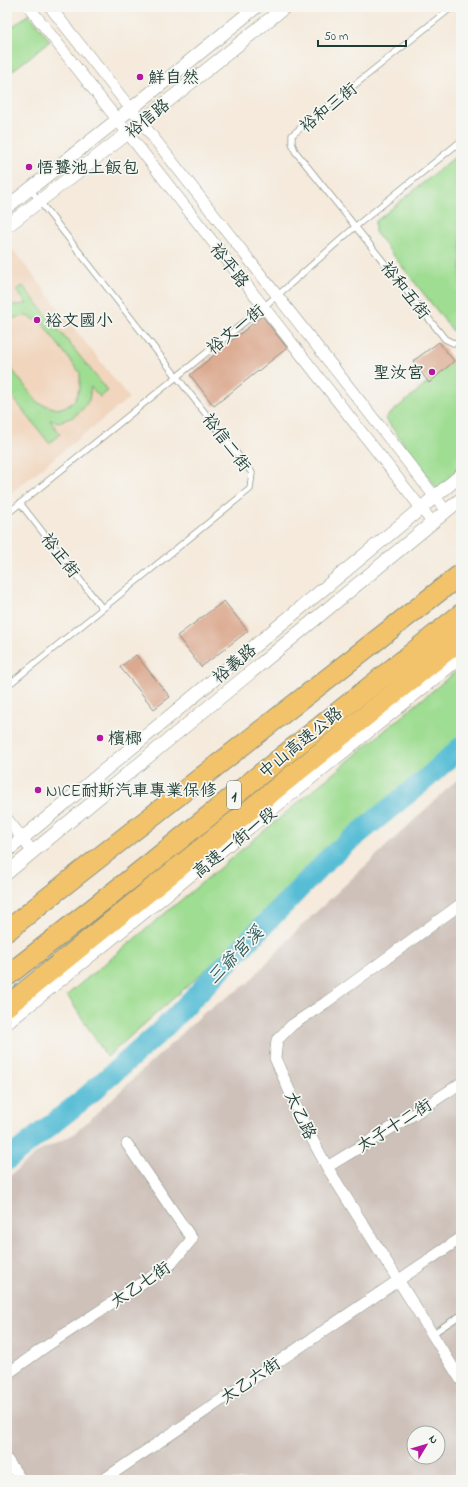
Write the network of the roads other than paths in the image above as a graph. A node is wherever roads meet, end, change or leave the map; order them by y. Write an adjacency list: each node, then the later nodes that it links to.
1 (29, 7): 7 (street, 裕平路)
2 (50, 7): 6 (street, 裕平路)
3 (256, 7): 6 (street, 裕信路)
4 (285, 7): 8 (street, 裕信路)
5 (452, 7): 15 (lane, 裕和三街)
6 (131, 109): 7 (street, 裕信路); 8 (street, 裕平路)
7 (117, 120): 9 (street, 裕平路); 11 (street, 裕信路)
8 (142, 122): 9 (street, 裕信路); 16 (street, 裕平路)
9 (128, 133): 12 (street, 裕信路); 17 (street, 裕平路)
10 (461, 141): 15 (lane, 裕文一街)
11 (30, 188): 12 (lane, 裕信二街); 13 (street, 裕信路)
12 (40, 201): 14 (street, 裕信路); 19 (lane, 裕信二街)
13 (7, 207)
14 (7, 226)
15 (356, 226): 16 (lane, 裕文一街); 18 (lane, 裕和五街)
16 (278, 295): 17 (lane, 裕文一街); 21 (street, 裕平路)
17 (263, 307): 19 (lane, 裕文一街); 24 (street, 裕平路)
18 (461, 342)
19 (177, 376): 23 (lane, 裕文一街); 29 (lane, 裕信二街)
20 (461, 475): 21 (street, 裕義路)
21 (435, 496): 24 (street, 裕義路); 25 (street, 裕平路)
22 (461, 499): 25 (street, 裕義路)
23 (20, 503): 26 (lane, 裕文一街); 29 (lane, 裕正街)
24 (421, 508): 27 (street, 裕平路); 35 (street, 裕義路)
25 (446, 511): 27 (street, 裕義路)
26 (7, 514)
27 (432, 522): 37 (street, 裕義路)
28 (461, 574): 39 (highway, 中山高速公路 / 1)
29 (102, 608): 33 (lane, 裕信二街)
30 (461, 614): 43 (highway, 中山高速公路 / 1)
31 (461, 638): 44 (highway)
32 (461, 658): 45 (street, 高速一街一段)
33 (7, 686)
34 (7, 819): 35 (street)
35 (22, 838): 36 (street, 裕義路); 37 (street)
36 (7, 851)
37 (33, 852): 38 (street, 裕義路)
38 (7, 873)
39 (45, 900): 41 (highway); 42 (highway, 中山高速公路 / 1)
40 (461, 904): 48 (street, 太乙路)
41 (7, 922)
42 (7, 931)
43 (7, 976)
44 (7, 1006)
45 (7, 1024)
46 (461, 1083): 48 (street, 太子十二街)
47 (127, 1144): 53 (street, 太乙七街)
48 (327, 1167): 50 (street, 太乙路)
49 (461, 1238): 50 (street, 太乙六街)
50 (398, 1281): 52 (street, 太乙路); 57 (street, 太乙六街)
51 (461, 1315): 52 (lane)
52 (432, 1334): 54 (street, 太乙路)
53 (7, 1374)
54 (461, 1380)
55 (7, 1460): 56 (street)
56 (21, 1480)
57 (103, 1480)

